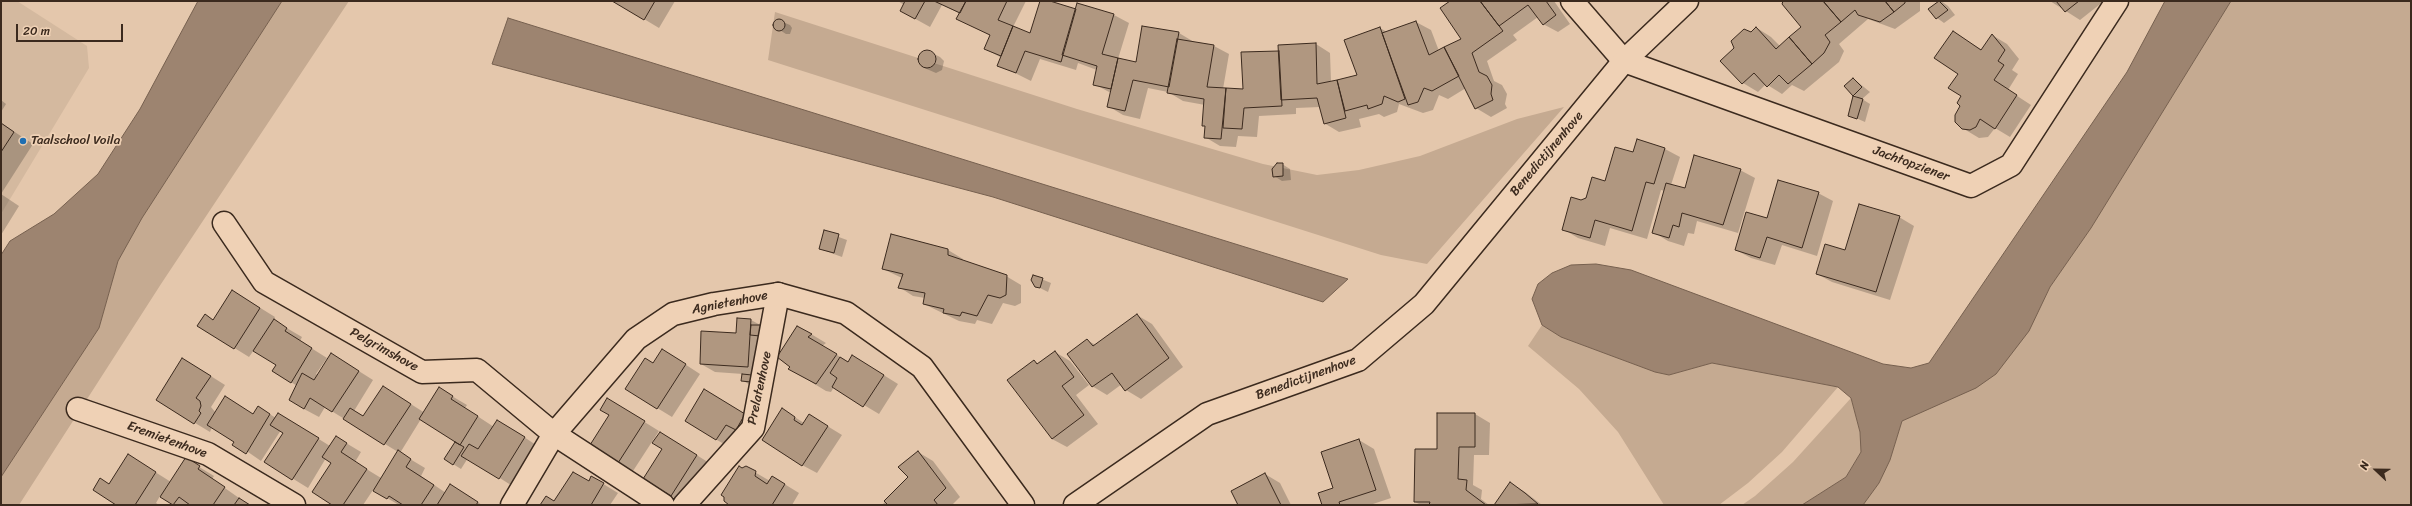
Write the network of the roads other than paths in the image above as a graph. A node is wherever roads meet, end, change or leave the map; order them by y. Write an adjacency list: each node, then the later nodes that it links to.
1 (1572, 1): 4 (street)
2 (1687, 1): 4 (street, Benedictijnenhove)
3 (2117, 1): 4 (street, Jachtopziener)
4 (1624, 61): 14 (street, Benedictijnenhove)
5 (224, 223): 8 (street, Pelgrimshove)
6 (778, 294): 8 (street, Agnietenhove); 12 (street, Prelatenhove); 13 (street, Agnietenhove)
7 (78, 409): 9 (street, Eremietenhove)
8 (554, 434): 10 (street, Agnietenhove); 11 (street, Pelgrimshove)
9 (294, 505)
10 (512, 505)
11 (663, 505)
12 (684, 505)
13 (1023, 505)
14 (1076, 505)

